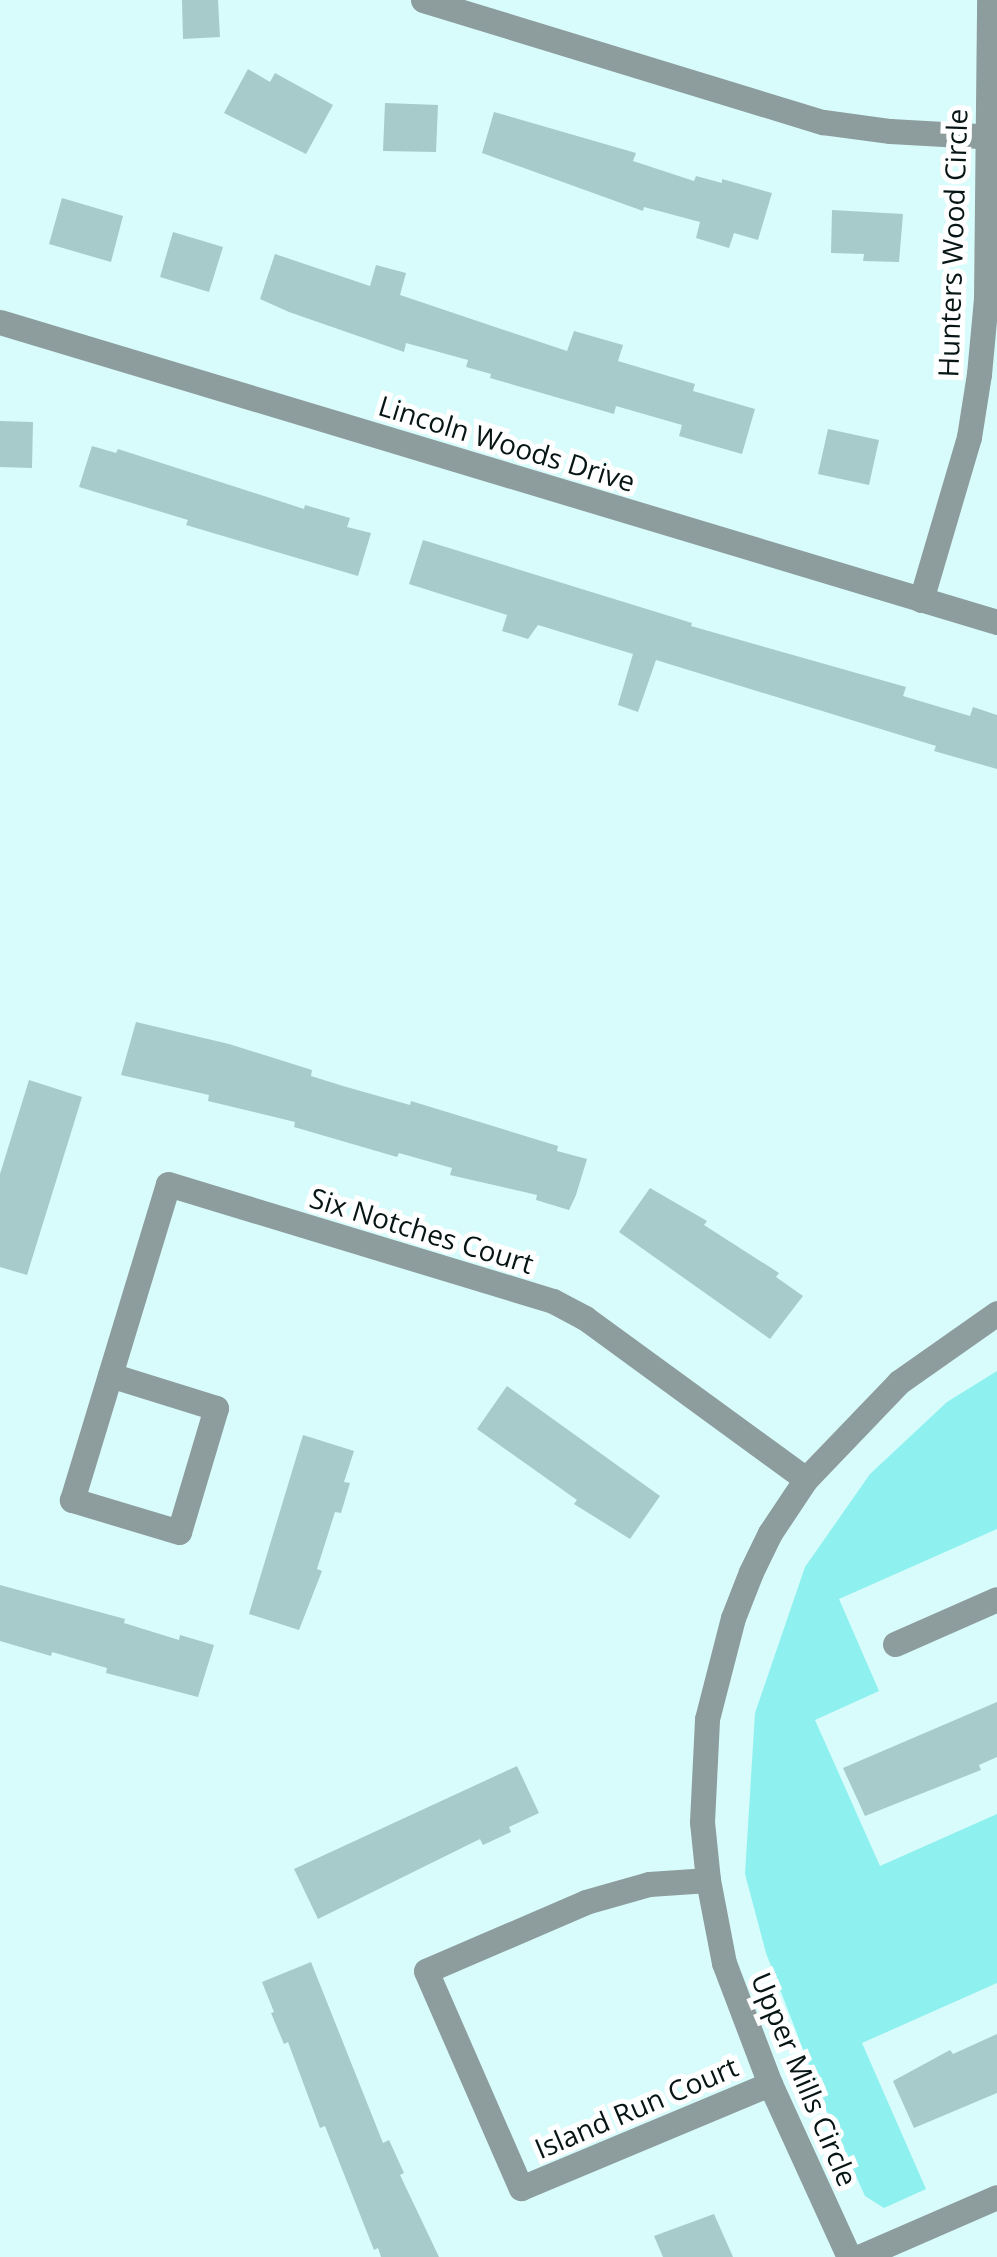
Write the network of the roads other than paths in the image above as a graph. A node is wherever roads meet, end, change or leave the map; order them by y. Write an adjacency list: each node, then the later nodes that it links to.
1 (423, 0): 3 (street)
2 (989, 0): 3 (street, Hunters Wood Circle)
3 (992, 137): 5 (street, Hunters Wood Circle)
4 (0, 322): 5 (street, Lincoln Woods Drive)
5 (921, 600): 6 (street, Lincoln Woods Drive)
6 (997, 622)
7 (997, 1313): 9 (street, Upper Mills Circle)
8 (110, 1375): 8 (street, Six Notches Court); 9 (street, Six Notches Court)
9 (806, 1479): 12 (street, Upper Mills Circle)
10 (997, 1599): 11 (street)
11 (894, 1644)
12 (708, 1880): 13 (street, Upper Mills Circle); 13 (street, Island Run Court)
13 (770, 2084): 15 (street, Upper Mills Circle)
14 (997, 2197): 16 (street)
15 (849, 2257)
16 (859, 2257)

